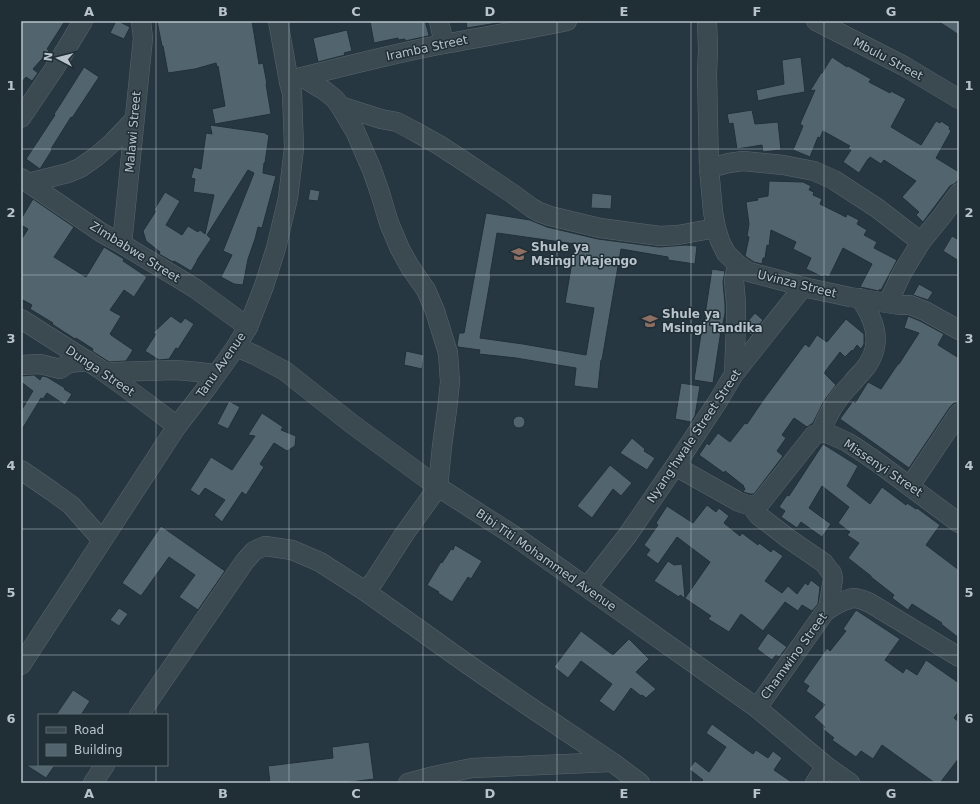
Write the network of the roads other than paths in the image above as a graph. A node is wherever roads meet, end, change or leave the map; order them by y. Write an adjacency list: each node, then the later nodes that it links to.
1 (83, 21): 12 (street)
2 (141, 21): 13 (street, Malawi Street)
3 (278, 21): 9 (street, Tanu Avenue)
4 (439, 21): 8 (street)
5 (567, 21): 8 (street, Iramba Street)
6 (707, 21): 14 (street, Uvinza Street)
7 (816, 21): 10 (street, Mbulu Street)
8 (444, 44): 9 (street, Iramba Street)
9 (295, 80): 11 (street); 25 (street, Tanu Avenue)
10 (959, 99)
11 (340, 106): 17 (street); 39 (street)
12 (21, 118)
13 (134, 120): 15 (street); 19 (street, Malawi Street)
14 (709, 168): 17 (street, Uvinza Street); 18 (street)
15 (25, 180): 19 (street, Zimbabwe Street)
16 (959, 193): 18 (street)
17 (716, 228): 20 (street, Uvinza Street)
18 (921, 242): 23 (street)
19 (122, 244): 25 (street, Zimbabwe Street)
20 (737, 264): 21 (street, Uvinza Street); 32 (street)
21 (803, 287): 22 (street, Uvinza Street); 32 (street, Nyang'hwale Street Street)
22 (860, 298): 23 (street, Uvinza Street); 35 (street)
23 (888, 303): 26 (street, Uvinza Street)
24 (21, 319): 28 (street, Dunga Street)
25 (248, 327): 27 (street, Tanu Avenue)
26 (959, 330)
27 (236, 347): 31 (street, Tanu Avenue); 39 (street, Bibi Titi Mohammed Avenue)
28 (88, 361): 29 (street); 30 (street, Dunga Street)
29 (21, 365)
30 (106, 373): 31 (street); 34 (street, Dunga Street)
31 (216, 374): 34 (street, Tanu Avenue)
32 (734, 374): 36 (street, Nyang'hwale Street Street)
33 (959, 413): 38 (street)
34 (177, 426): 42 (street, Tanu Avenue)
35 (821, 433): 38 (street, Missenyi Street); 40 (street)
36 (674, 466): 40 (street); 43 (street, Nyang'hwale Street Street)
37 (21, 470): 42 (street)
38 (910, 486): 41 (street, Missenyi Street)
39 (438, 487): 43 (street, Bibi Titi Mohammed Avenue); 44 (street)
40 (752, 505): 45 (street)
41 (959, 523)
42 (102, 540): 47 (street, Tanu Avenue)
43 (587, 587): 48 (street, Bibi Titi Mohammed Avenue)
44 (365, 591): 49 (street); 50 (street)
45 (828, 609): 46 (street, Chamwino Street); 48 (street, Chamwino Street)
46 (959, 656)
47 (21, 665)
48 (757, 708): 52 (street, Bibi Titi Mohammed Avenue)
49 (140, 714)
50 (612, 762): 54 (street); 55 (street)
51 (104, 766): 53 (street)
52 (826, 766): 56 (street); 57 (street, Bibi Titi Mohammed Avenue)
53 (93, 783)
54 (408, 783)
55 (640, 783)
56 (815, 783)
57 (850, 783)

